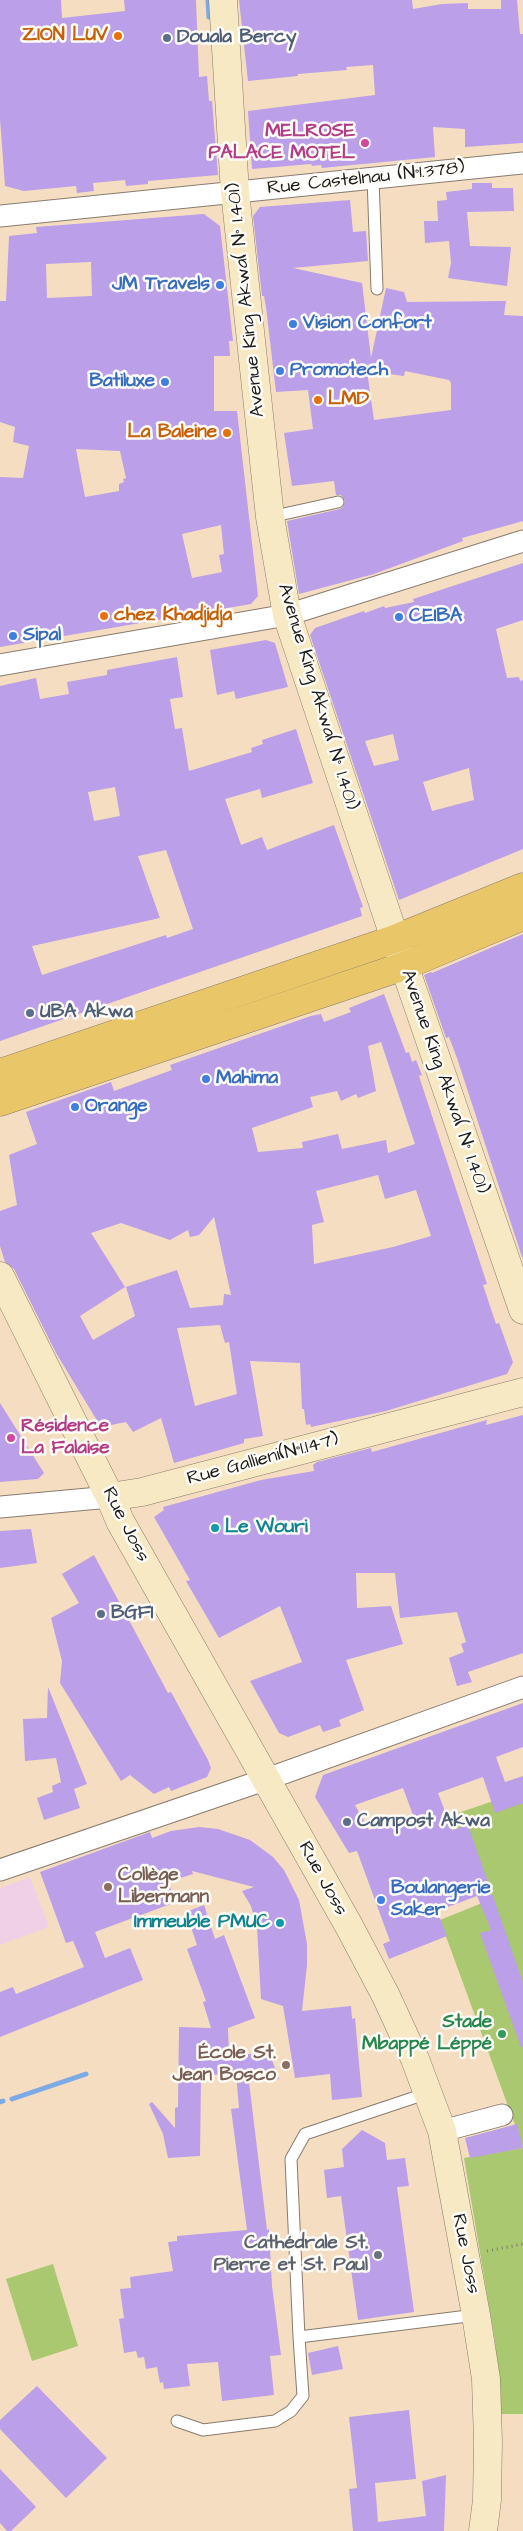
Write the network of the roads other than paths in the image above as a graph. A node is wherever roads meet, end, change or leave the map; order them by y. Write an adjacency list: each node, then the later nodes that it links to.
1 (222, 0): 4 (main road, Avenue King Akwa( N° 1.401))
2 (523, 163): 3 (street, Rue Castelnau (N°1.378))
3 (373, 178): 4 (street, Rue Castelnau (N°1.378)); 6 (lane)
4 (235, 192): 5 (street, Rue Castelnau (N°1.378)); 8 (main road, Avenue King Akwa( N° 1.401))
5 (0, 216)
6 (377, 289)
7 (338, 502): 8 (lane)
8 (270, 517): 10 (main road, Avenue King Akwa( N° 1.401))
9 (523, 541): 10 (street)
10 (287, 615): 11 (street); 14 (main road, Avenue King Akwa( N° 1.401))
11 (0, 665)
12 (523, 887): 14 (main road)
13 (523, 916): 15 (main road)
14 (395, 939): 15 (main road, Avenue King Akwa( N° 1.401)); 16 (main road)
15 (404, 966): 17 (main road); 19 (main road, Avenue King Akwa( N° 1.401))
16 (0, 1073)
17 (0, 1102)
18 (0, 1276): 21 (main road, Rue Joss)
19 (523, 1310)
20 (523, 1392): 21 (main road, Rue Gallieni(N°1.147))
21 (110, 1497): 22 (street, Rue Gallieni(N°1.147)); 24 (main road, Rue Joss)
22 (0, 1506)
23 (523, 1687): 24 (street)
24 (267, 1779): 25 (street); 26 (main road, Rue Joss)
25 (0, 1870)
26 (428, 2093): 28 (main road, Rue Joss); 30 (lane)
27 (502, 2115): 28 (street)
28 (442, 2131): 29 (main road, Rue Joss)
29 (476, 2315): 30 (lane); 32 (main road, Rue Joss)
30 (299, 2337): 31 (lane)
31 (177, 2421)
32 (483, 2531)

